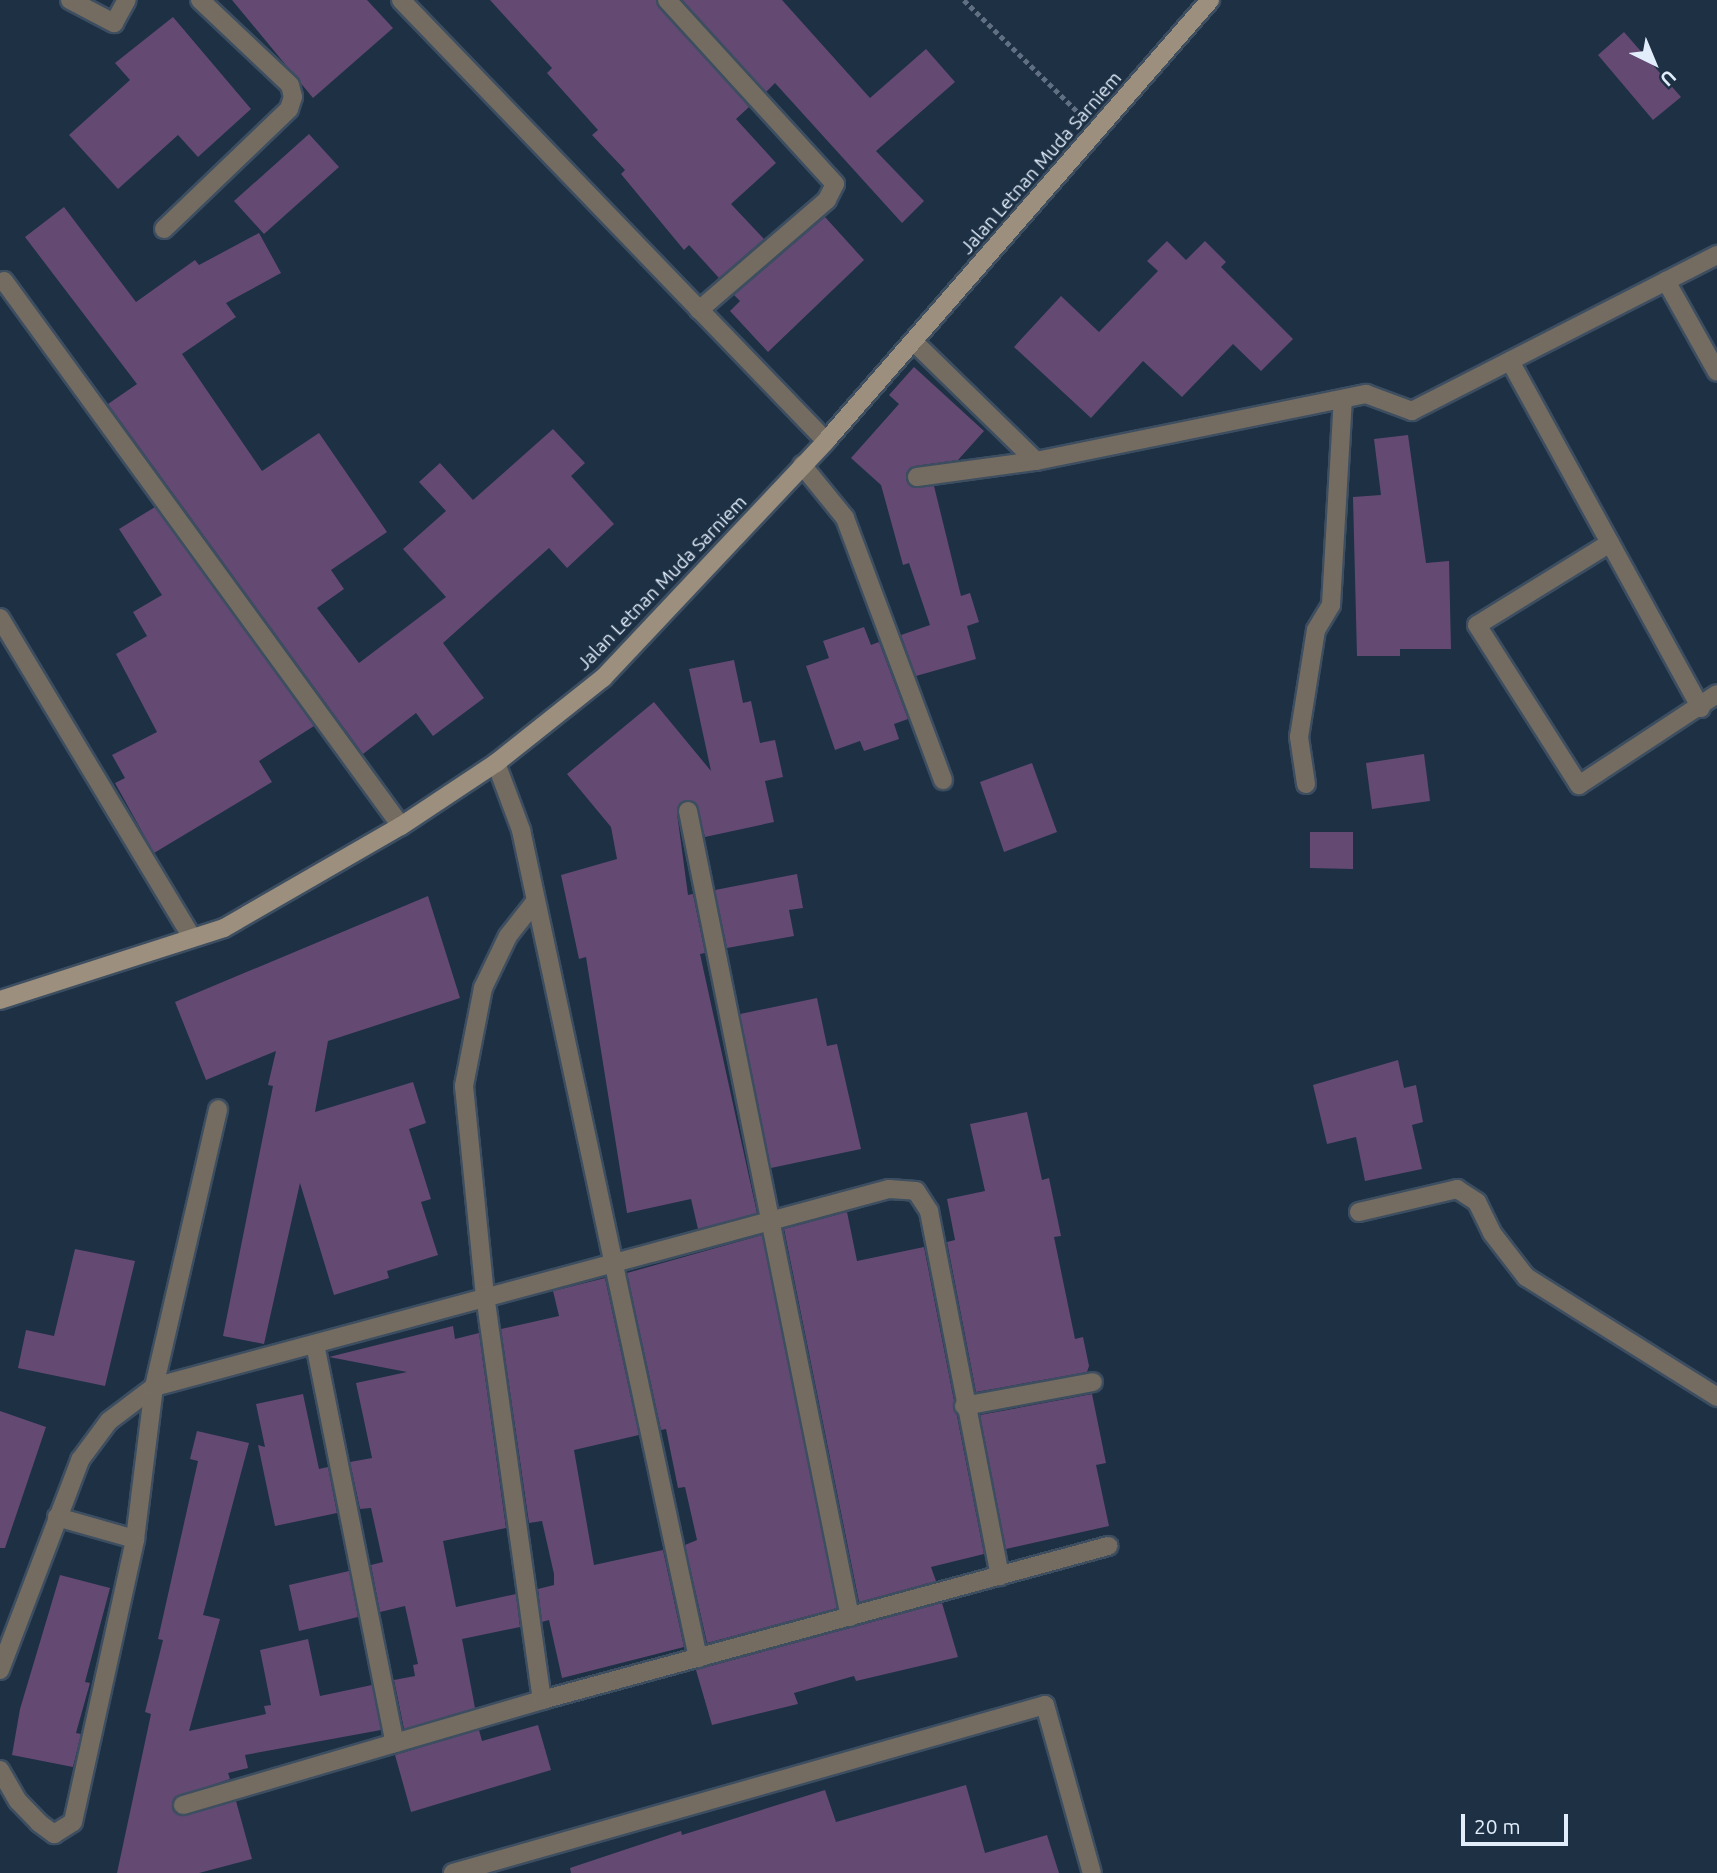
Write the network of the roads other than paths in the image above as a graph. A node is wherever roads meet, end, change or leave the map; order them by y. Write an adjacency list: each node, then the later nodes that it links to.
1 (70, 0): 2 (street)
2 (127, 0)
3 (200, 0): 7 (street)
4 (401, 0): 11 (street)
5 (667, 0): 11 (street)
6 (1210, 0): 12 (main road, Jalan Letnan Muda Sarniem)
7 (163, 229)
8 (1717, 255): 10 (street)
9 (4, 281): 28 (street)
10 (1666, 281): 13 (street); 14 (street)
11 (699, 310): 16 (street)
12 (914, 342): 16 (main road, Jalan Letnan Muda Sarniem); 17 (street)
13 (1510, 360): 15 (street); 20 (street)
14 (1717, 372)
15 (1343, 399): 17 (street); 26 (street)
16 (826, 441): 18 (main road, Jalan Letnan Muda Sarniem)
17 (1036, 461): 19 (street)
18 (802, 465): 24 (main road, Jalan Letnan Muda Sarniem); 25 (street)
19 (917, 477)
20 (1610, 543): 23 (street); 23 (street)
21 (0, 618): 30 (street)
22 (1717, 694): 23 (street)
23 (1701, 708)
24 (496, 763): 28 (main road, Jalan Letnan Muda Sarniem); 29 (street)
25 (943, 780)
26 (1306, 784)
27 (688, 811): 34 (street)
28 (401, 826): 30 (main road, Jalan Letnan Muda Sarniem)
29 (534, 903): 35 (street); 36 (street)
30 (192, 938): 31 (main road, Jalan Letnan Muda Sarniem)
31 (0, 1000)
32 (218, 1109): 39 (street)
33 (1359, 1212): 40 (street)
34 (771, 1222): 35 (street); 41 (street); 46 (street)
35 (615, 1264): 36 (street); 47 (street)
36 (485, 1295): 37 (street); 49 (street)
37 (315, 1344): 39 (street); 50 (street)
38 (1093, 1382): 41 (street)
39 (154, 1387): 42 (street); 43 (street)
40 (1717, 1397)
41 (964, 1406): 45 (street)
42 (57, 1517): 43 (street); 48 (street)
43 (135, 1539): 51 (street)
44 (1108, 1546): 45 (street)
45 (1000, 1576): 46 (street)
46 (850, 1617): 47 (street)
47 (698, 1658): 49 (street)
48 (0, 1671)
49 (542, 1700): 50 (street)
50 (395, 1743): 52 (street)
51 (0, 1770)
52 (183, 1805)
53 (464, 1872): 54 (street)
54 (1092, 1873)

